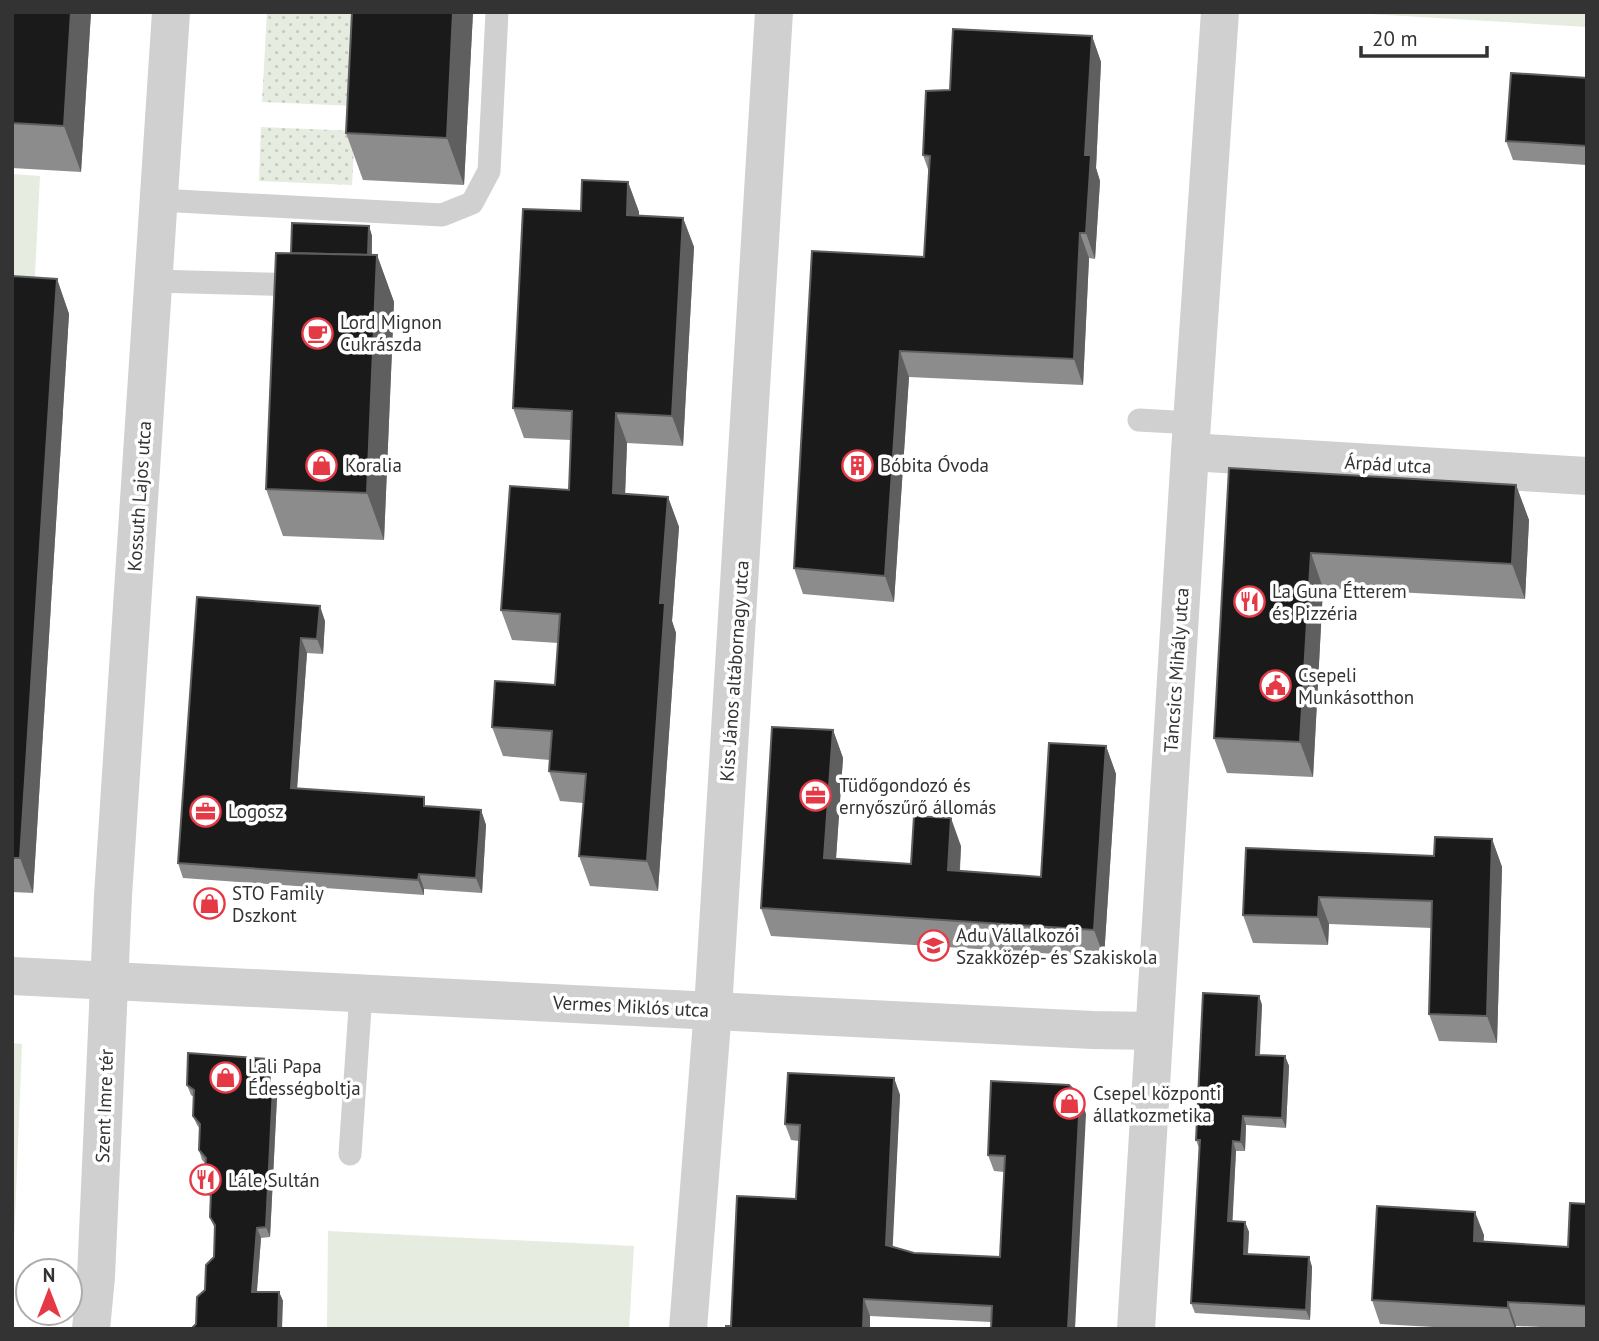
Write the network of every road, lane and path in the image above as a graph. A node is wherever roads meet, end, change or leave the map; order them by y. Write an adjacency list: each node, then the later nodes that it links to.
1 (171, 12): 5 (street, Kossuth Lajos utca)
2 (498, 12): 5 (lane)
3 (774, 12): 14 (street, Kiss János altábornagy utca)
4 (1220, 12): 9 (street, Táncsics Mihály utca)
5 (159, 200): 6 (street, Kossuth Lajos utca)
6 (153, 281): 7 (lane); 12 (street, Kossuth Lajos utca)
7 (323, 286)
8 (1139, 420): 9 (lane)
9 (1191, 438): 10 (street, Árpád utca); 15 (street, Táncsics Mihály utca)
10 (1587, 476)
11 (12, 976): 12 (street)
12 (109, 981): 13 (street, Vermes Miklós utca); 17 (street, Szent Imre tér)
13 (361, 994): 14 (street, Vermes Miklós utca); 16 (lane)
14 (713, 1009): 15 (street, Vermes Miklós utca); 18 (street, Kiss János altábornagy utca)
15 (1153, 1031): 19 (street, Táncsics Mihály utca)
16 (350, 1154)
17 (91, 1329)
18 (688, 1329)
19 (1136, 1329)

